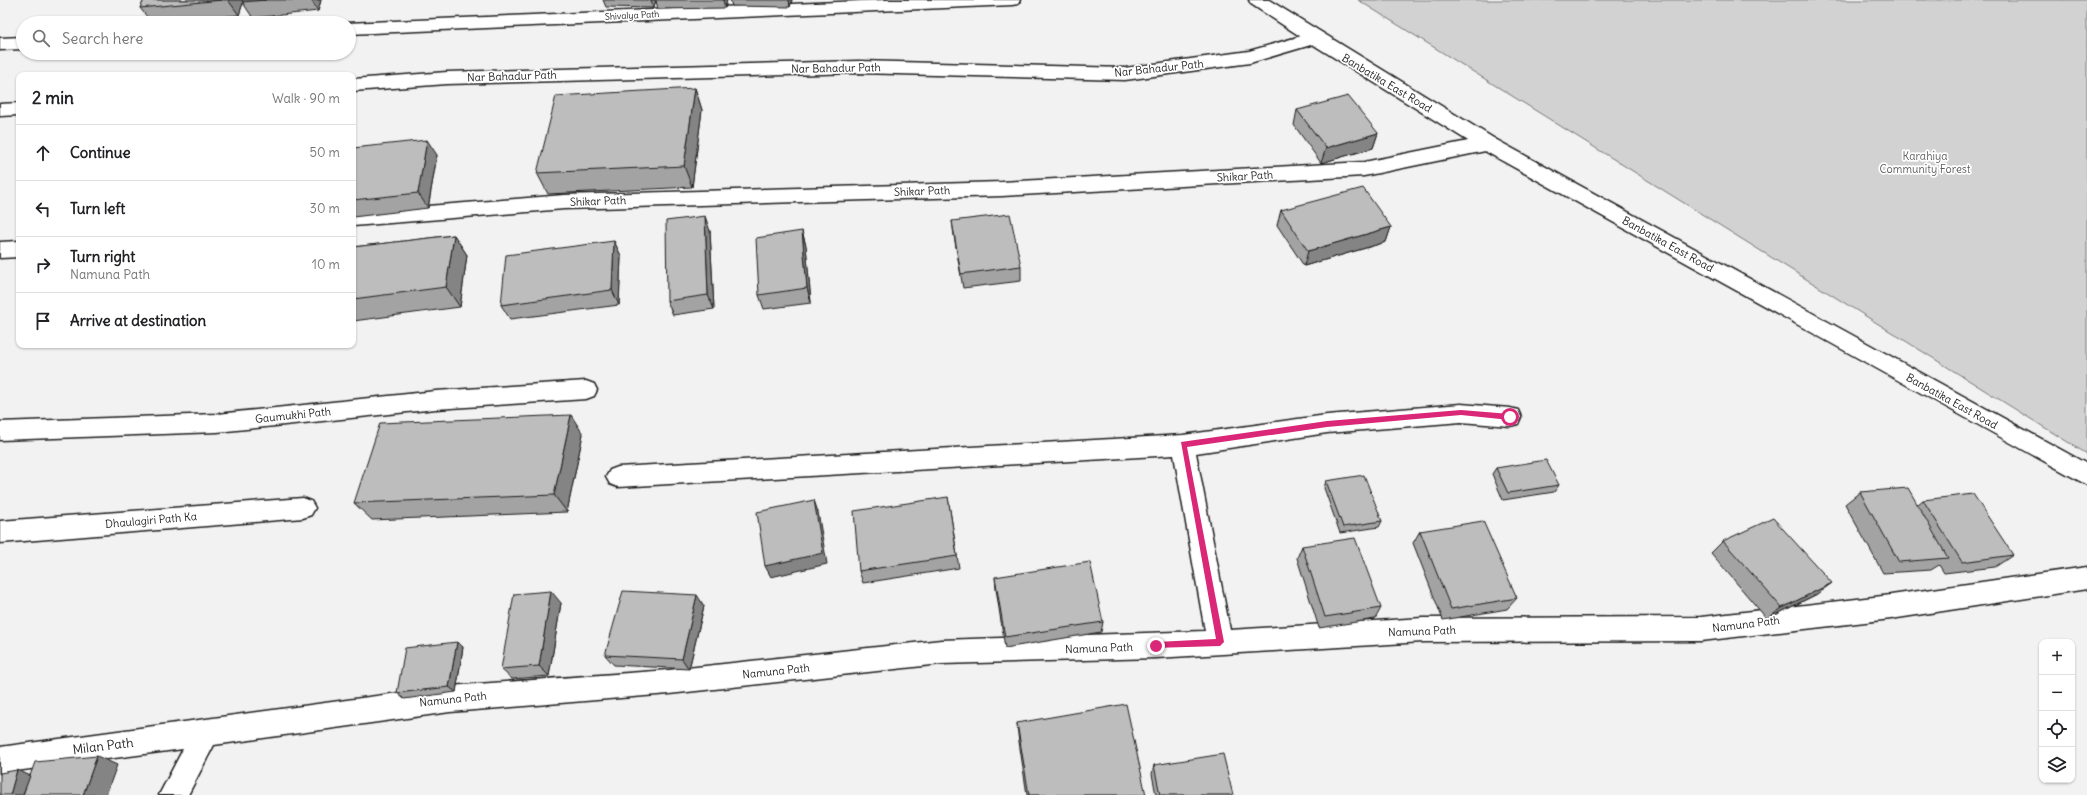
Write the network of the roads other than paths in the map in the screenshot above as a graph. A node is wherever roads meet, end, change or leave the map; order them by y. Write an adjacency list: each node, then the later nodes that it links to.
1 (1012, 0): 3 (street, Shivalya Path)
2 (1257, 0): 4 (street, Banbatika East Road)
3 (356, 28)
4 (1315, 38): 7 (street, Nar Bahadur Path); 10 (street, Banbatika East Road)
5 (16, 43): 6 (street)
6 (0, 44)
7 (356, 85)
8 (16, 109): 9 (street)
9 (0, 110)
10 (1488, 144): 11 (street, Shikar Path); 18 (street, Banbatika East Road)
11 (356, 219)
12 (16, 249): 13 (street)
13 (0, 250)
14 (586, 390): 16 (street, Gaumukhi Path)
15 (1510, 417): 17 (street)
16 (0, 432)
17 (1183, 444): 19 (street); 23 (street)
18 (2087, 475)
19 (618, 477)
20 (303, 508): 21 (street, Dhaulagiri Path Ka)
21 (0, 532)
22 (2087, 578): 23 (street, Namuna Path)
23 (1220, 642): 24 (street, Namuna Path)
24 (206, 733): 25 (street, Milan Path); 26 (street)
25 (0, 760)
26 (173, 795)

